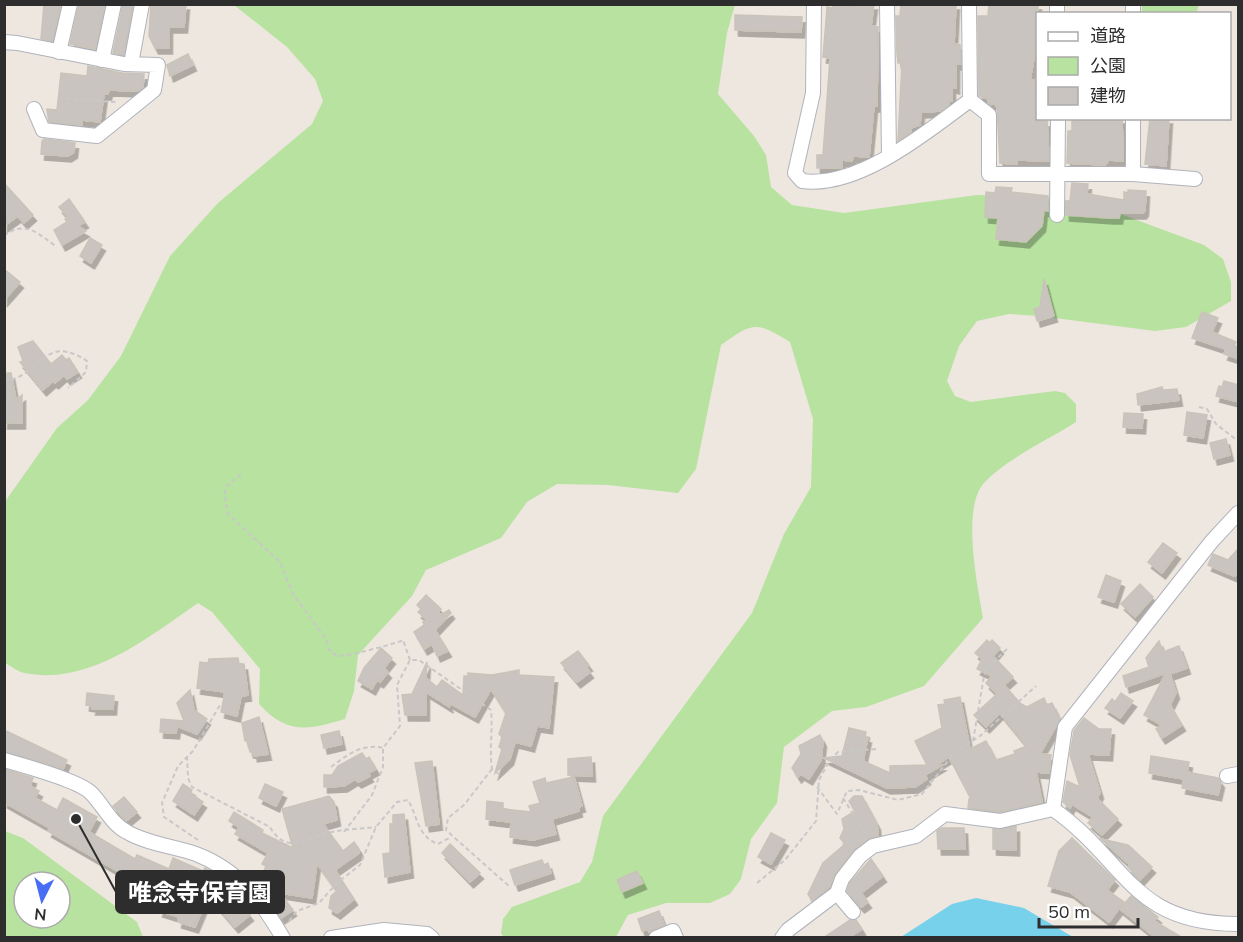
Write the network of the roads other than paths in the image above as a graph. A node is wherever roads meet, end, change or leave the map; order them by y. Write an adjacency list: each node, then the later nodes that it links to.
1 (70, 4): 8 (street)
2 (114, 4): 9 (street)
3 (142, 4): 10 (street)
4 (814, 4): 15 (street)
5 (887, 4): 15 (street)
6 (969, 4): 11 (street)
7 (4, 42): 8 (street)
8 (59, 52): 9 (street)
9 (102, 60): 10 (street)
10 (131, 64): 12 (street)
11 (970, 100): 15 (street); 17 (street)
12 (34, 110)
13 (1058, 120): 17 (street)
14 (1133, 120): 16 (street)
15 (889, 156)
16 (1133, 174): 17 (street); 18 (street)
17 (1058, 175): 19 (street)
18 (1196, 179)
19 (1057, 214)
20 (1239, 513): 22 (street)
21 (4, 760): 27 (street)
22 (1053, 809): 23 (street); 25 (street)
23 (837, 893): 24 (street); 33 (street)
24 (853, 912)
25 (1239, 924)
26 (408, 932): 28 (street); 29 (street); 30 (street)
27 (281, 935)
28 (331, 938)
29 (378, 938)
30 (432, 938)
31 (656, 938): 32 (street)
32 (676, 938)
33 (782, 938)

